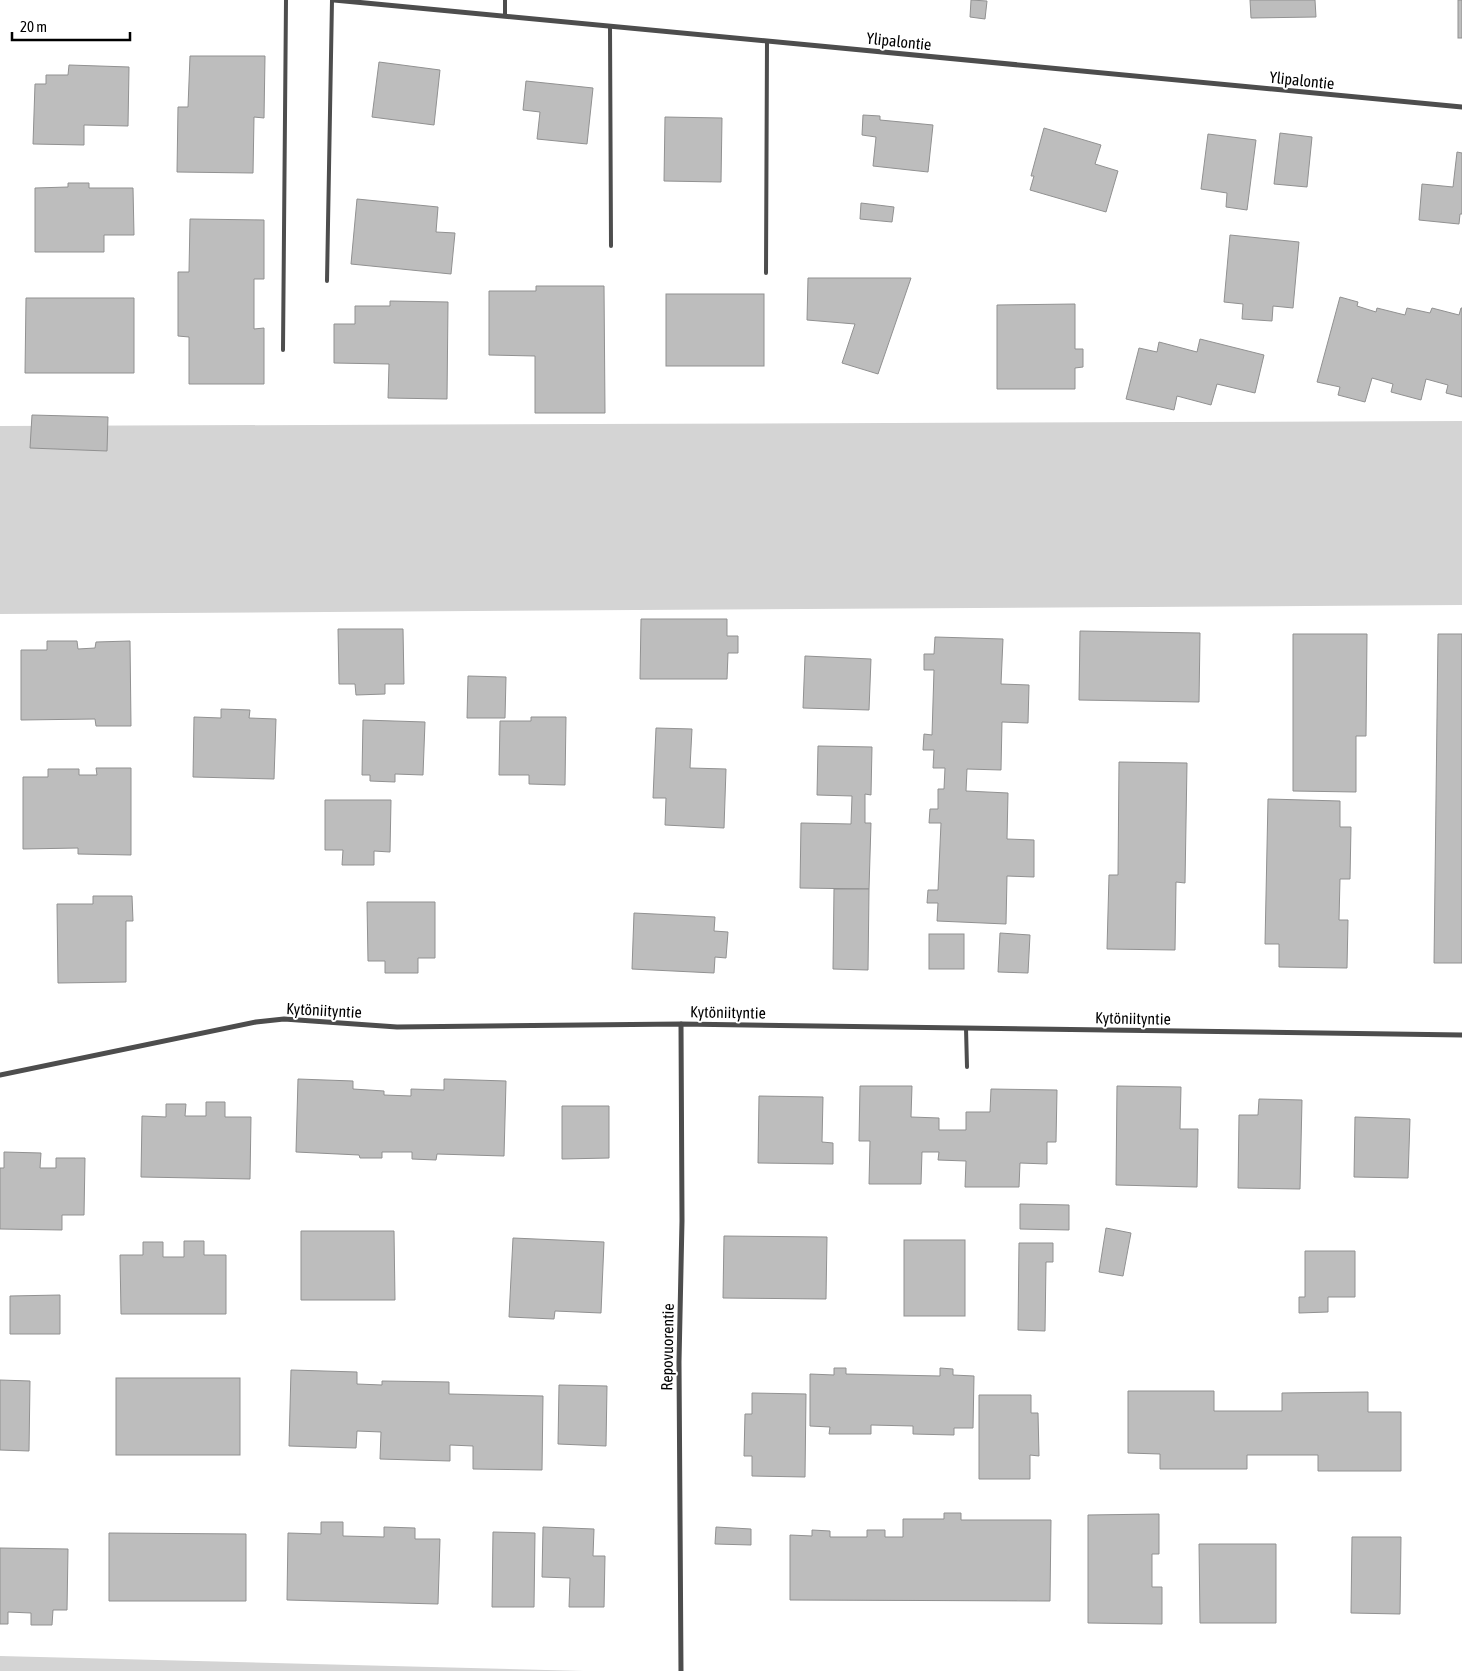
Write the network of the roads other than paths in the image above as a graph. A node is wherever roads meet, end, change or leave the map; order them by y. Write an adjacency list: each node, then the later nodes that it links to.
1 (286, 0): 11 (lane)
2 (333, 0): 4 (street, Ylipalontie); 10 (lane)
3 (505, 0): 4 (lane)
4 (506, 16): 5 (street, Ylipalontie)
5 (610, 26): 6 (street, Ylipalontie); 8 (lane)
6 (767, 41): 7 (street, Ylipalontie); 9 (lane)
7 (1462, 108)
8 (611, 246)
9 (766, 273)
10 (327, 281)
11 (283, 350)
12 (681, 1024): 13 (street, Kytöniityntie); 16 (street, Kytöniityntie); 17 (street, Repovuorentie)
13 (966, 1028): 14 (street, Kytöniityntie); 15 (lane)
14 (1462, 1035)
15 (967, 1067)
16 (0, 1075)
17 (682, 1671)

